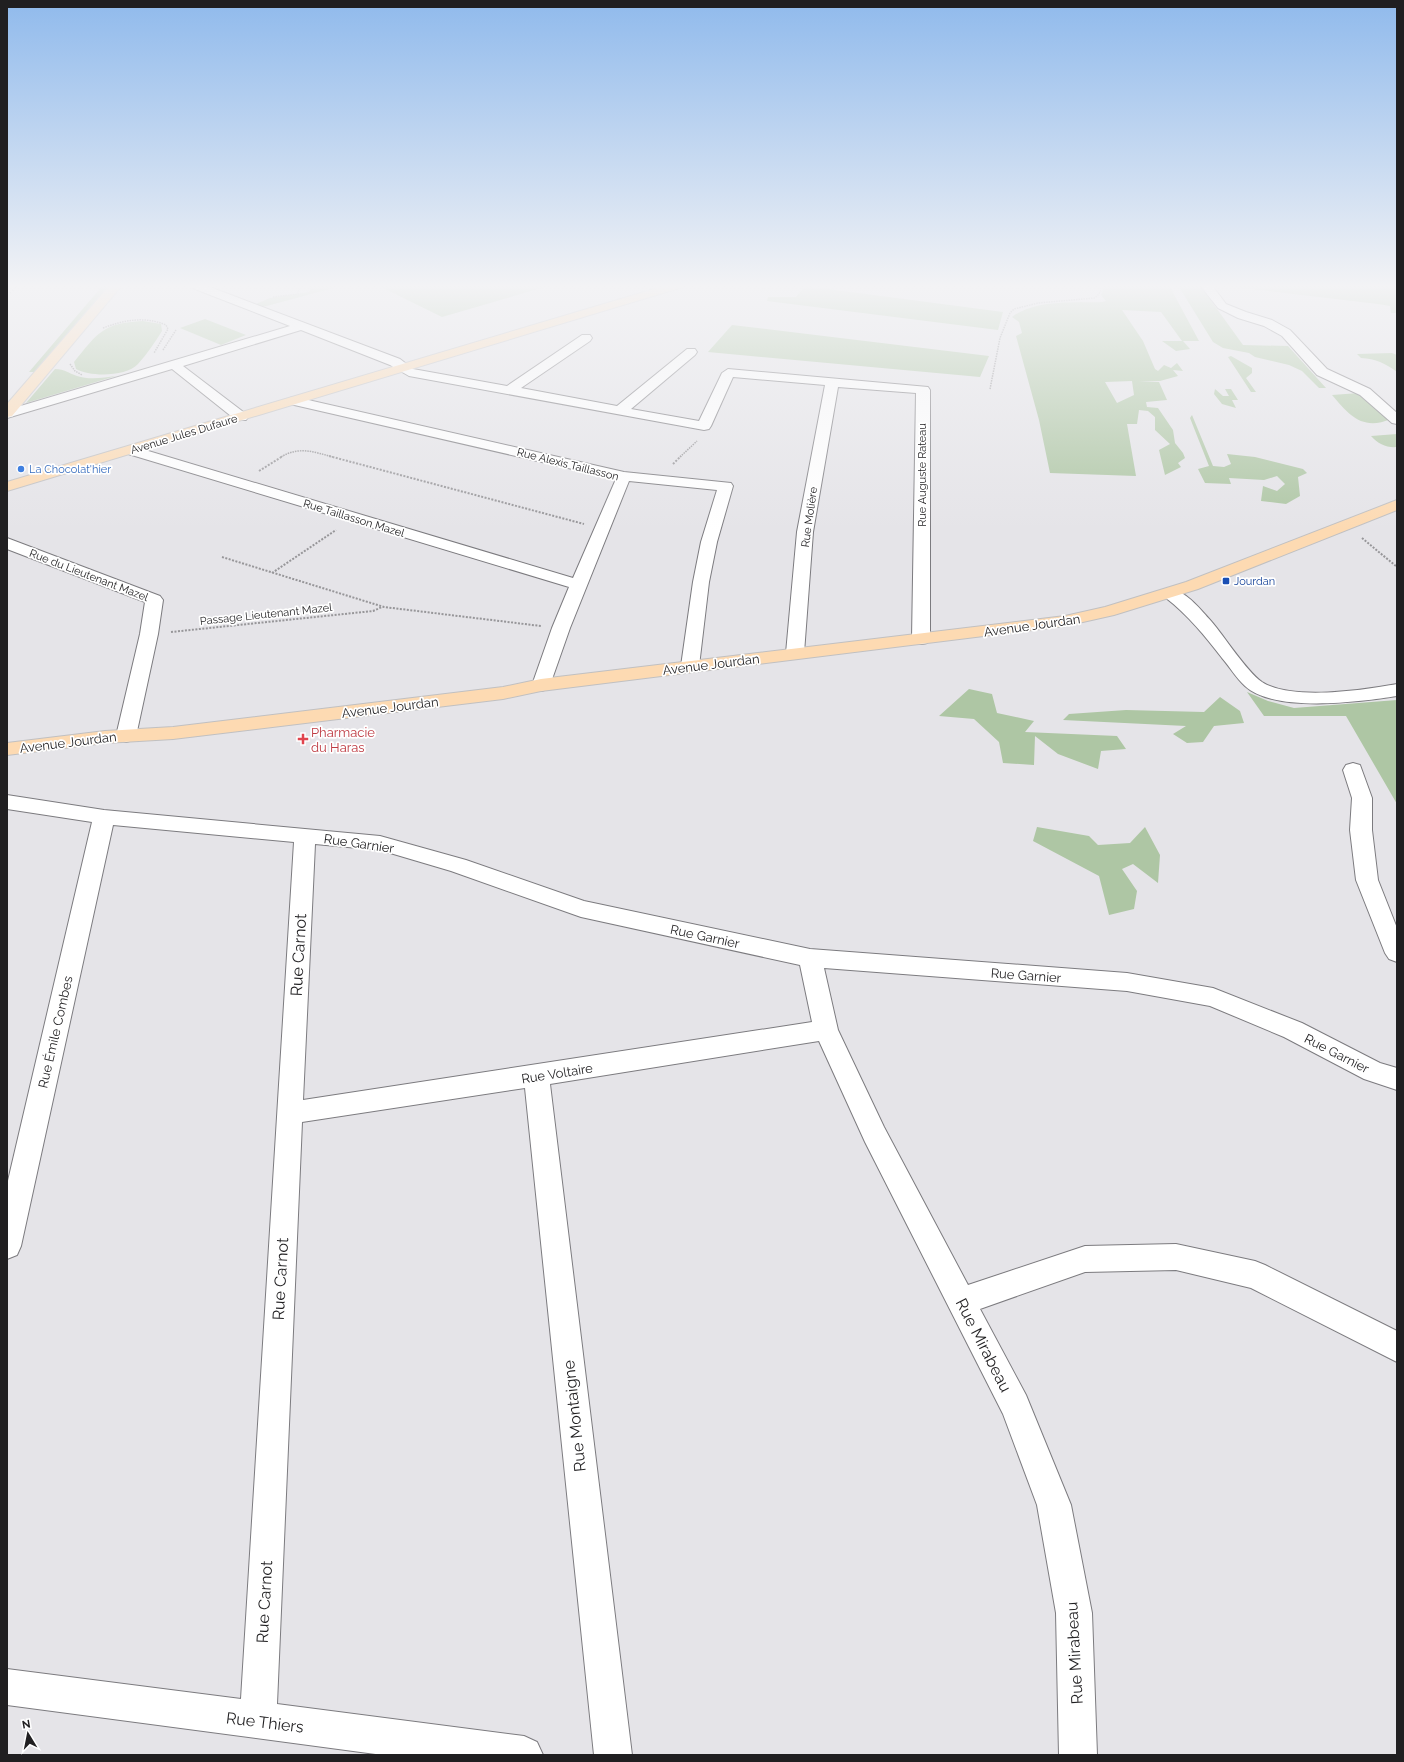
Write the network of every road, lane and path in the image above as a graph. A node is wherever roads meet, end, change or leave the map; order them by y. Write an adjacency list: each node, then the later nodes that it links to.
1 (47, 366): 18 (main road)
2 (72, 366): 12 (path)
3 (170, 366): 18 (street)
4 (176, 366): 19 (street)
5 (401, 366): 11 (street)
6 (410, 366): 11 (main road, Avenue Jules Dufaure)
7 (544, 366): 14 (street)
8 (674, 366): 17 (street)
9 (994, 366): 15 (path)
10 (1317, 366): 20 (street)
11 (404, 368): 14 (street); 16 (main road, Avenue Jules Dufaure)
12 (86, 375)
13 (832, 382): 21 (street, Rue Auguste Rateau); 42 (street, Rue Auguste Rateau); 43 (street, Rue Molière)
14 (510, 389): 17 (street)
15 (990, 389)
16 (296, 401): 19 (main road, Avenue Jules Dufaure); 23 (street, Rue Alexis Taillasson)
17 (621, 410): 21 (street)
18 (7, 414)
19 (241, 417): 22 (main road, Avenue Jules Dufaure)
20 (1397, 420)
21 (704, 426): 25 (path)
22 (130, 450): 26 (main road, Avenue Jules Dufaure); 27 (street, Rue Taillasson Mazel)
23 (624, 476): 25 (street); 32 (street, Rue Alexis Taillasson)
24 (7, 477): 26 (main road)
25 (658, 479): 44 (street)
26 (30, 480): 28 (main road, Avenue Jules Dufaure)
27 (241, 484): 30 (street, Rue Taillasson Mazel); 32 (path)
28 (7, 487)
29 (1397, 505): 31 (main road, Avenue Jourdan)
30 (355, 518): 36 (path); 37 (street, Rue Taillasson Mazel)
31 (1346, 524): 35 (path); 38 (main road, Avenue Jourdan)
32 (602, 528): 37 (street, Rue Alexis Taillasson)
33 (7, 543): 41 (street, Rue du Lieutenant Mazel)
34 (222, 557): 36 (path, Passage Lieutenant Mazel)
35 (1397, 567)
36 (272, 574): 39 (path, Passage Lieutenant Mazel)
37 (579, 585): 40 (street, Rue Alexis Taillasson)
38 (1172, 594): 42 (main road, Avenue Jourdan); 46 (street)
39 (384, 607): 40 (path, Passage Lieutenant Mazel); 41 (path, Passage Lieutenant Mazel)
40 (561, 628): 45 (street, Rue Alexis Taillasson)
41 (149, 634): 47 (street, Rue du Lieutenant Mazel)
42 (921, 639): 43 (main road, Avenue Jourdan)
43 (795, 653): 44 (main road, Avenue Jourdan)
44 (690, 666): 45 (main road, Avenue Jourdan)
45 (541, 685): 47 (main road, Avenue Jourdan)
46 (1397, 690)
47 (126, 736): 48 (main road, Avenue Jourdan)
48 (7, 749)
49 (1353, 770): 53 (street)
50 (7, 802): 51 (street, Rue Garnier)
51 (104, 817): 52 (street, Rue Garnier); 59 (street, Rue Émile Combes)
52 (305, 836): 54 (street, Rue Garnier); 58 (street, Rue Carnot)
53 (1397, 953)
54 (810, 958): 55 (street, Rue Mirabeau); 57 (street, Rue Garnier)
55 (826, 1030): 56 (street, Rue Voltaire); 60 (street, Rue Mirabeau)
56 (536, 1076): 58 (street, Rue Voltaire); 65 (street, Rue Montaigne)
57 (1397, 1079)
58 (289, 1113): 63 (street, Rue Carnot)
59 (7, 1246)
60 (962, 1301): 61 (street); 66 (street, Rue Mirabeau)
61 (1397, 1347)
62 (7, 1687): 63 (street, Rue Thiers)
63 (258, 1721): 64 (street, Rue Thiers)
64 (524, 1755)
65 (613, 1755)
66 (1078, 1755)

